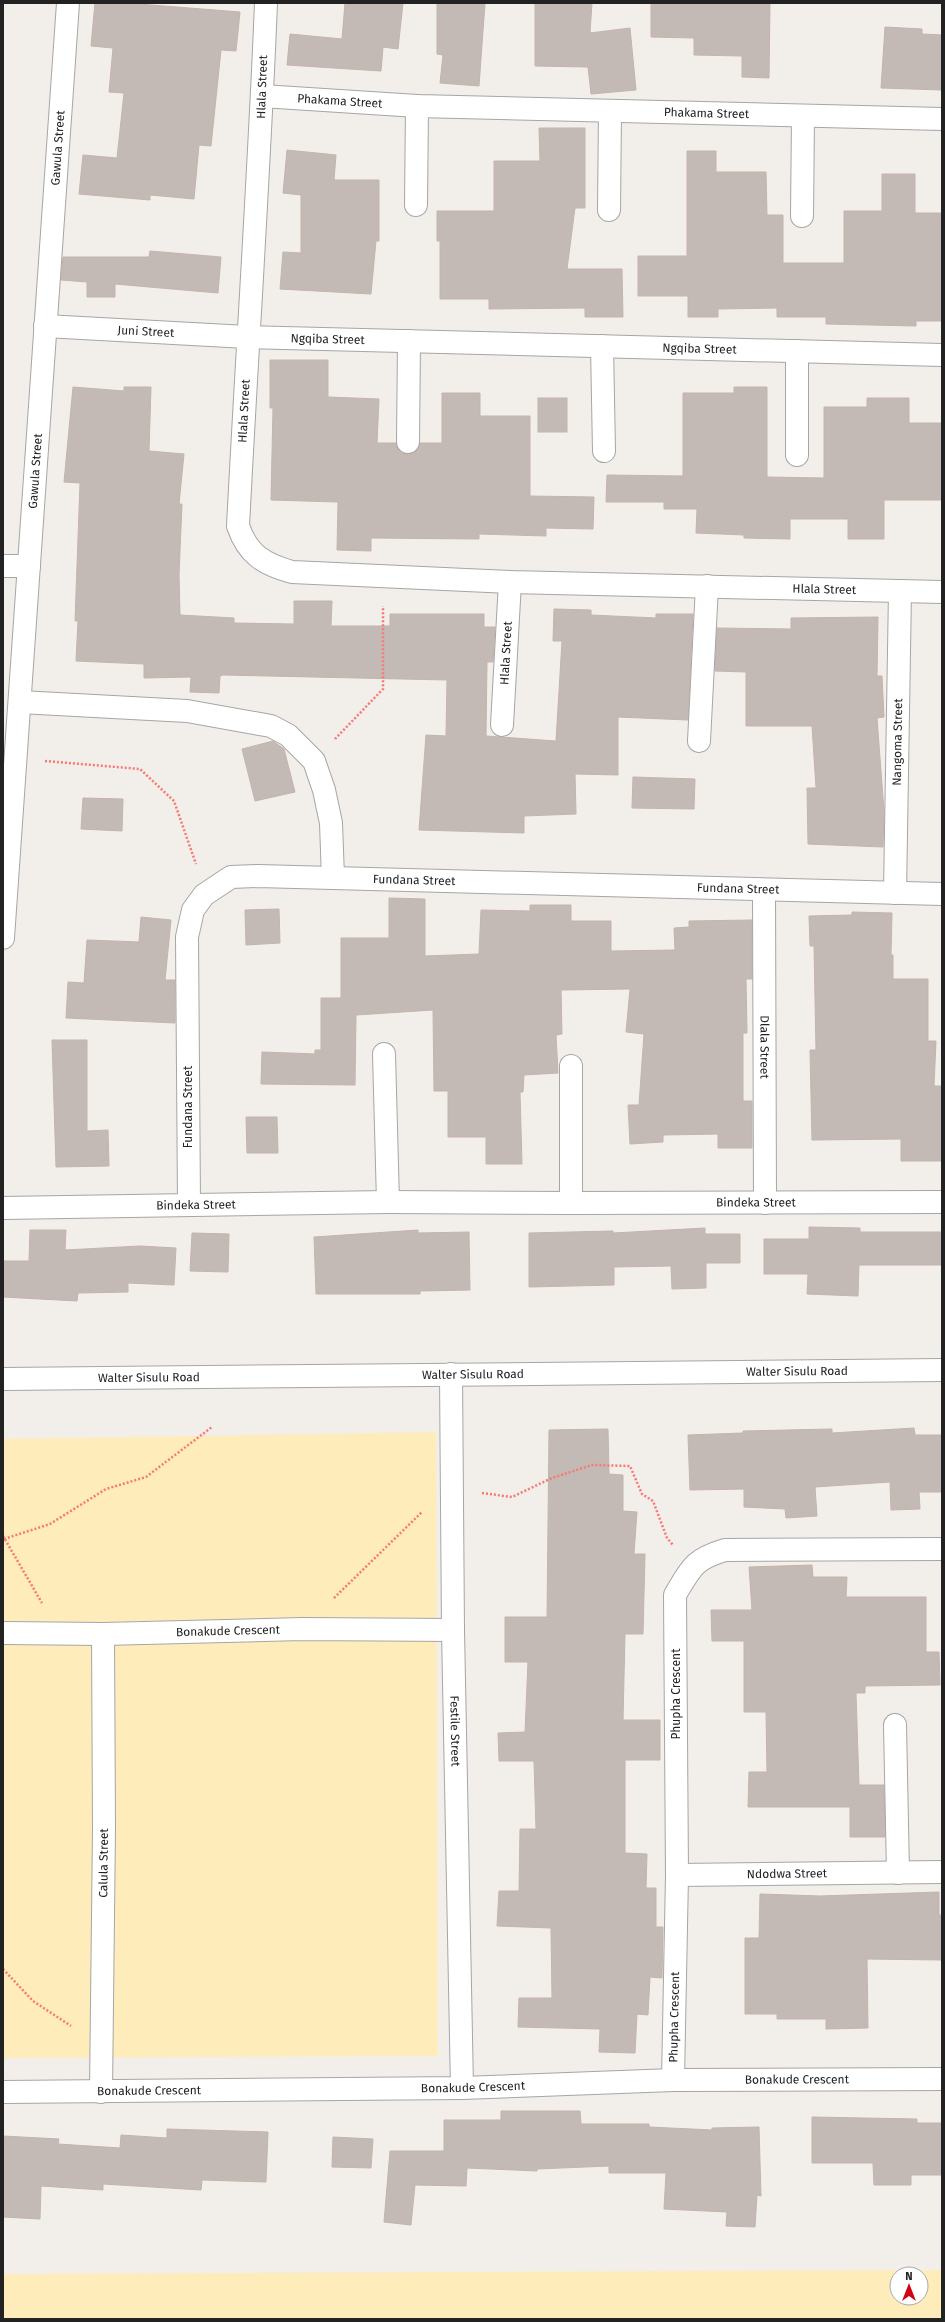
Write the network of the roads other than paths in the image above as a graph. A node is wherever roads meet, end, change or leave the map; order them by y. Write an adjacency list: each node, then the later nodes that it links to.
1 (68, 3): 11 (street, Gawula Street)
2 (266, 3): 3 (street, Hlala Street)
3 (262, 96): 4 (street, Phakama Street); 12 (street, Hlala Street)
4 (417, 106): 5 (street, Phakama Street); 8 (street)
5 (610, 111): 6 (street, Phakama Street); 9 (street)
6 (803, 116): 7 (street, Phakama Street); 10 (street)
7 (942, 119)
8 (416, 204)
9 (609, 210)
10 (802, 216)
11 (45, 326): 12 (street, Juni Street); 21 (street, Gawula Street)
12 (247, 337): 13 (street, Ngqiba Street); 22 (street, Hlala Street)
13 (409, 341): 14 (street, Ngqiba Street); 17 (street)
14 (602, 346): 15 (street, Ngqiba Street); 18 (street)
15 (797, 352): 16 (street, Ngqiba Street); 19 (street)
16 (942, 355)
17 (408, 442)
18 (604, 451)
19 (797, 455)
20 (3, 566): 21 (street)
21 (29, 566): 26 (street, Gawula Street)
22 (510, 582): 23 (street, Hlala Street); 27 (street, Hlala Street)
23 (707, 586): 24 (street, Hlala Street); 28 (street)
24 (900, 591): 25 (street, Hlala Street); 31 (street, Nangoma Street)
25 (942, 592)
26 (20, 702): 29 (street); 33 (street, Gawula Street)
27 (502, 725)
28 (699, 741)
29 (334, 878): 30 (street, Fundana Street); 38 (street, Fundana Street)
30 (764, 890): 31 (street, Fundana Street); 40 (street, Dlala Street)
31 (895, 893): 32 (street, Fundana Street)
32 (942, 894)
33 (3, 938)
34 (384, 1054): 36 (street)
35 (571, 1066): 39 (street)
36 (388, 1202): 38 (street, Bindeka Street); 39 (street, Bindeka Street)
37 (942, 1202): 40 (street, Bindeka Street)
38 (189, 1204): 41 (street, Bindeka Street)
39 (571, 1204): 40 (street, Bindeka Street)
40 (765, 1204)
41 (3, 1208)
42 (942, 1370): 43 (street, Walter Sisulu Road)
43 (451, 1374): 44 (street, Walter Sisulu Road); 46 (street, Festile Street)
44 (3, 1379)
45 (942, 1549): 52 (street, Phupha Crescent)
46 (453, 1630): 48 (street, Bonakude Crescent); 55 (street, Festile Street)
47 (3, 1633): 48 (street, Bonakude Crescent)
48 (103, 1634): 57 (street, Calula Street)
49 (895, 1725): 51 (street)
50 (942, 1872): 51 (street, Ndodwa Street)
51 (898, 1873): 52 (street, Ndodwa Street)
52 (677, 1875): 54 (street, Phupha Crescent)
53 (942, 2079): 54 (street, Bonakude Crescent)
54 (673, 2080): 55 (street, Bonakude Crescent)
55 (462, 2088): 57 (street, Bonakude Crescent)
56 (3, 2092): 57 (street, Bonakude Crescent)
57 (101, 2092)

